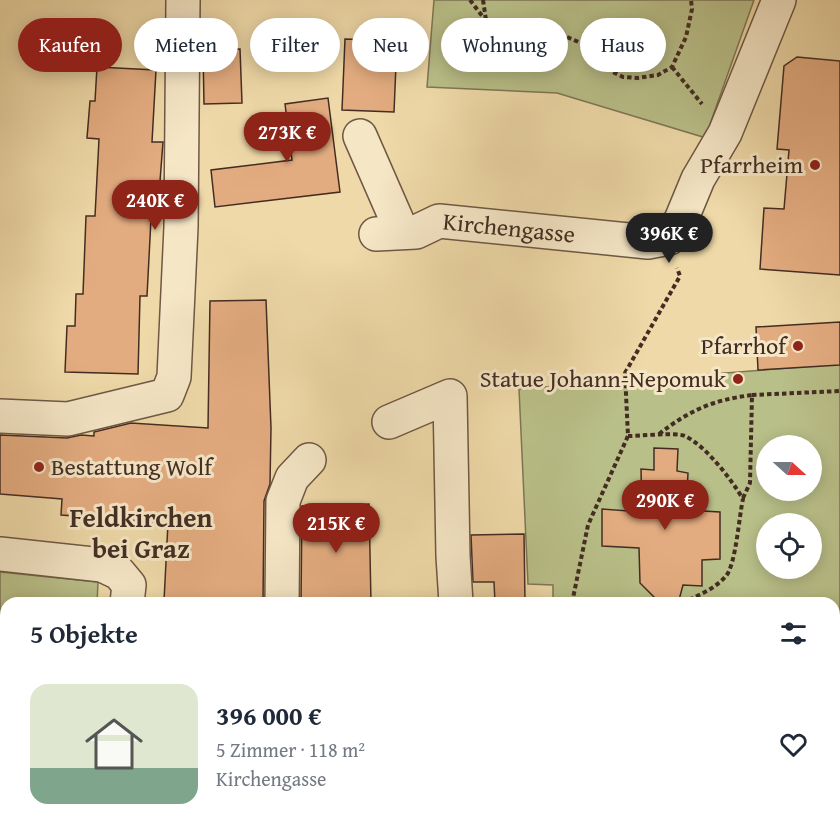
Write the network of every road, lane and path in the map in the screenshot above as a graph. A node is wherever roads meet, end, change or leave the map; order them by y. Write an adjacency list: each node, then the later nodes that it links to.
1 (183, 0): 15 (street)
2 (470, 0): 6 (path)
3 (483, 0): 7 (path)
4 (691, 0): 9 (path)
5 (779, 0): 10 (street)
6 (484, 18)
7 (486, 18)
8 (568, 38): 9 (path)
9 (672, 67): 10 (path)
10 (725, 133): 12 (street)
11 (360, 136): 12 (street, Kirchengasse)
12 (669, 238): 18 (path)
13 (840, 391): 14 (path)
14 (752, 394): 17 (path); 20 (path)
15 (0, 416)
16 (389, 422): 24 (street)
17 (659, 435): 18 (path); 20 (path)
18 (628, 436): 25 (path)
19 (309, 460): 23 (street)
20 (743, 499): 26 (path)
21 (0, 554): 22 (street)
22 (128, 597)
23 (282, 597)
24 (456, 597)
25 (573, 597)
26 (693, 597)

